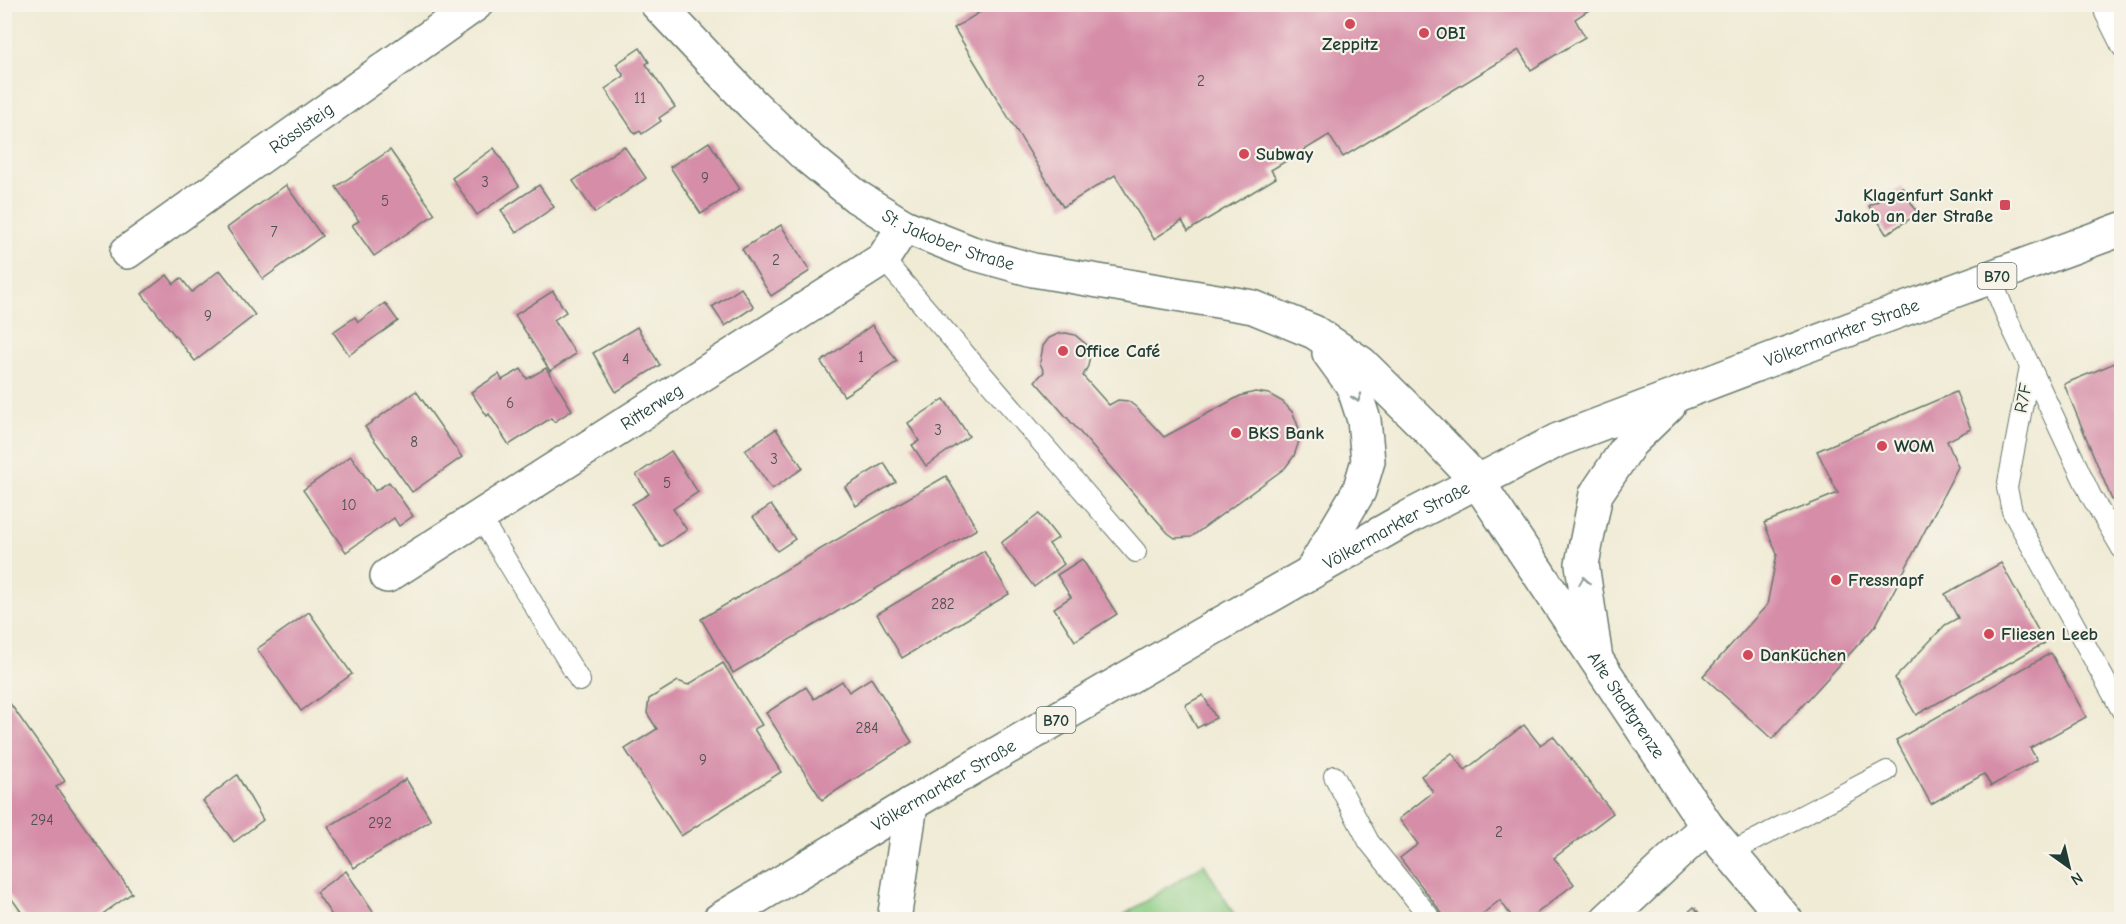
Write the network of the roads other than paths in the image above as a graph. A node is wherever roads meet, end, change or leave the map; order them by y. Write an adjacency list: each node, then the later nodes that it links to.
1 (476, 4): 7 (main road, Rösslsteig)
2 (657, 4): 5 (main road, St. Jakober Straße)
3 (2104, 4): 4 (lane)
4 (2121, 47)
5 (903, 226): 8 (main road, Ritterweg); 10 (main road, St. Jakober Straße)
6 (2121, 229): 9 (main road, Völkermarkter Straße / B70)
7 (127, 252)
8 (883, 259): 14 (main road, Ritterweg); 16 (lane)
9 (1991, 278): 11 (lane, R7F); 12 (main road, Völkermarkter Straße / B70)
10 (1314, 332): 13 (main road, St. Jakober Straße); 17 (main road, one-way to 17)
11 (2030, 366): 15 (lane); 21 (lane, R7F)
12 (1679, 395): 13 (main road, Völkermarkter Straße / B70); 19 (main road, one-way to 12)
13 (1477, 481): 17 (main road, Völkermarkter Straße / B70); 19 (main road, Alte Stadtgrenze)
14 (480, 517): 18 (main road, Ritterweg); 20 (lane)
15 (2121, 549)
16 (1136, 552)
17 (1311, 572): 24 (main road, Völkermarkter Straße / B70)
18 (387, 576)
19 (1596, 659): 25 (main road, Alte Stadtgrenze)
20 (580, 681)
21 (2121, 711)
22 (1887, 771): 26 (lane)
23 (1334, 776): 29 (lane)
24 (911, 804): 27 (main road, Völkermarkter Straße / B70); 28 (main road)
25 (1707, 826): 26 (main road, Alte Stadtgrenze); 30 (main road)
26 (1730, 853): 31 (main road, Alte Stadtgrenze)
27 (719, 920)
28 (894, 920)
29 (1432, 920)
30 (1607, 920)
31 (1786, 920)

